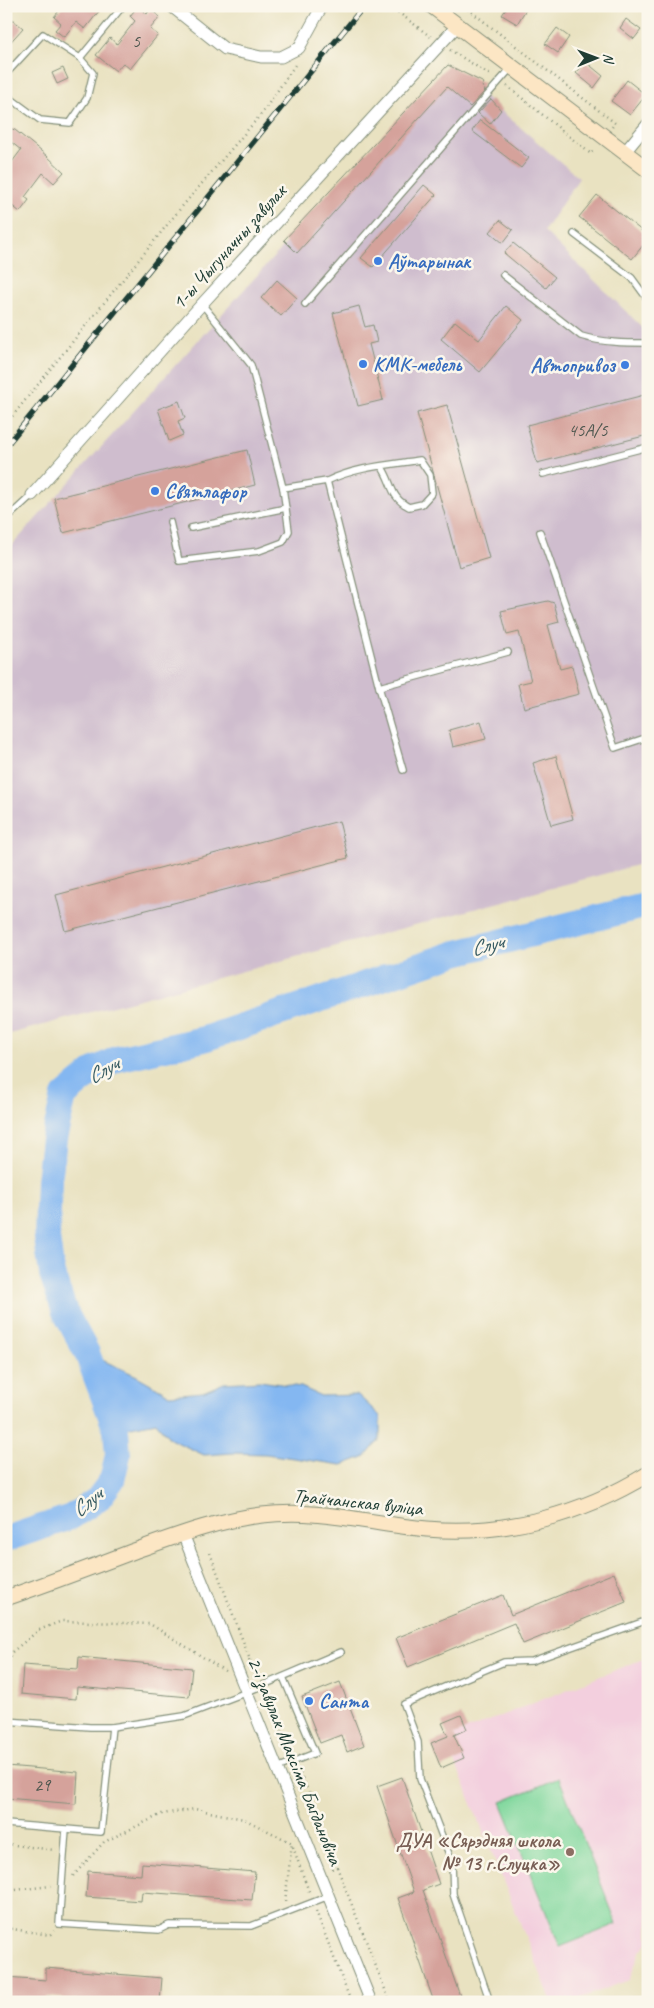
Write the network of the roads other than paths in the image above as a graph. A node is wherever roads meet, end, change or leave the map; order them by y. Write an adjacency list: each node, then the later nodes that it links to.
1 (123, 6): 6 (lane)
2 (171, 6): 3 (street)
3 (322, 6)
4 (432, 6): 5 (street)
5 (458, 26): 7 (street); 16 (street, 1-ы Чыгуначны завулак)
6 (80, 58): 8 (lane); 9 (lane)
7 (512, 66): 11 (street); 17 (lane)
8 (6, 74)
9 (6, 95)
10 (648, 124): 11 (street)
11 (624, 153): 12 (street)
12 (648, 170)
13 (574, 234): 15 (lane)
14 (502, 275): 18 (lane)
15 (648, 300)
16 (202, 304): 23 (lane); 24 (street, 1-ы Чыгуначны завулак)
17 (305, 304)
18 (648, 343)
19 (648, 447): 21 (lane)
20 (381, 466): 20 (lane); 22 (lane)
21 (543, 474)
22 (326, 481): 23 (lane); 31 (lane)
23 (283, 488): 25 (lane)
24 (32, 496): 26 (lane)
25 (286, 508): 27 (lane); 28 (lane)
26 (6, 519)
27 (170, 522)
28 (191, 528)
29 (540, 532): 32 (lane)
30 (508, 652): 31 (lane)
31 (378, 687): 33 (lane)
32 (648, 737)
33 (403, 770)
34 (648, 1474): 35 (street, Трайчанская вуліца)
35 (183, 1534): 36 (street, Трайчанская вуліца); 40 (street, 2-і завулак Максіма Багдановіча)
36 (6, 1598)
37 (648, 1620): 48 (lane)
38 (341, 1652): 39 (lane)
39 (283, 1677): 40 (lane); 43 (lane)
40 (247, 1692): 42 (lane); 43 (street, 2-і завулак Максіма Багдановіча)
41 (6, 1721): 42 (lane)
42 (112, 1727): 45 (lane)
43 (277, 1768): 46 (street, 2-і завулак Максіма Багдановіча)
44 (6, 1824): 45 (lane)
45 (66, 1829): 46 (lane)
46 (329, 1896): 47 (street, 2-і завулак Максіма Багдановіча)
47 (371, 2002)
48 (474, 2002)

